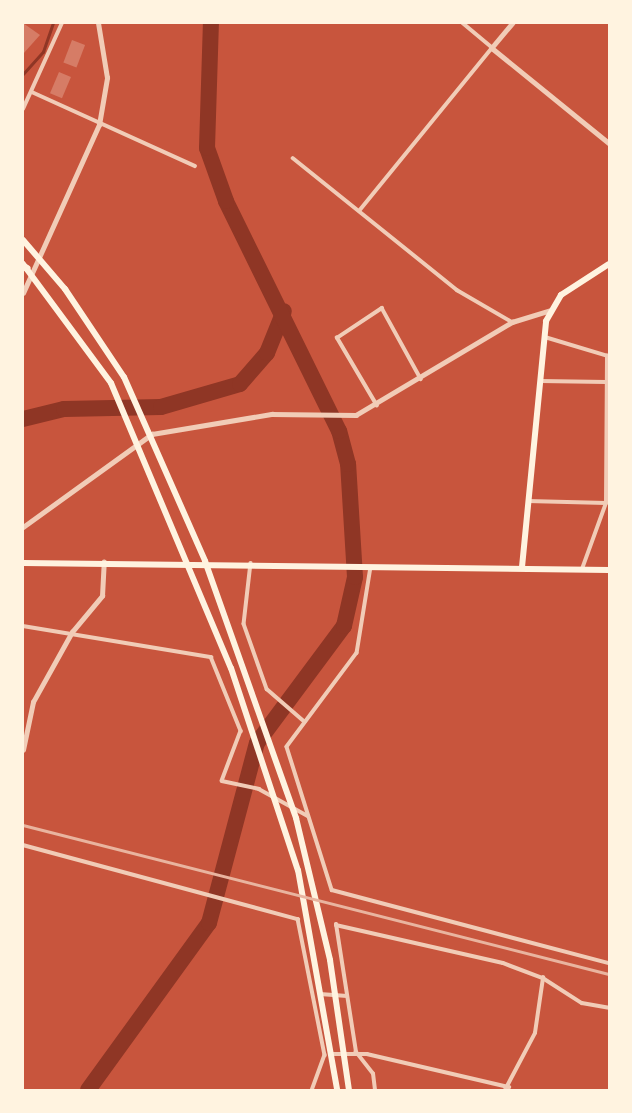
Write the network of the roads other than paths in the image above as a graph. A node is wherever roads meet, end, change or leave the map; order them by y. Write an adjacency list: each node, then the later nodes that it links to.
1 (62, 23): 6 (street)
2 (98, 23): 8 (street)
3 (462, 23): 5 (street)
4 (513, 23): 5 (street)
5 (492, 48): 9 (street); 12 (street)
6 (32, 92): 7 (street); 8 (street)
7 (23, 109)
8 (99, 125): 11 (street); 14 (street)
9 (609, 143)
10 (293, 158): 12 (street)
11 (195, 166)
12 (359, 211): 19 (street)
13 (23, 240): 14 (main road)
14 (39, 258): 16 (street); 26 (main road)
15 (609, 264): 18 (main road)
16 (26, 268): 17 (street); 27 (main road)
17 (23, 293)
18 (549, 311): 19 (street); 20 (main road)
19 (512, 322): 22 (street)
20 (543, 337): 21 (street); 23 (main road)
21 (608, 356): 24 (street)
22 (421, 379): 25 (street); 25 (street)
23 (539, 380): 24 (street); 28 (main road)
24 (608, 383): 29 (street)
25 (377, 407): 26 (street)
26 (152, 434): 27 (street); 33 (main road)
27 (139, 440): 30 (street); 32 (main road)
28 (528, 501): 29 (street); 37 (main road)
29 (606, 503): 38 (street)
30 (23, 527)
31 (104, 561): 32 (main road); 35 (main road); 41 (street)
32 (190, 561): 33 (main road); 55 (main road)
33 (205, 561): 34 (main road); 56 (main road)
34 (251, 562): 36 (main road); 42 (street)
35 (23, 564)
36 (369, 567): 37 (main road); 42 (street)
37 (522, 567): 38 (main road)
38 (582, 569): 39 (main road)
39 (609, 570)
40 (23, 626): 41 (street)
41 (72, 632): 43 (street); 44 (street)
42 (305, 722): 44 (street)
43 (23, 750)
44 (309, 817): 46 (street)
45 (23, 845): 48 (street)
46 (609, 963)
47 (543, 978): 49 (street); 50 (street); 53 (street)
48 (315, 994): 49 (street); 52 (street)
49 (346, 996): 51 (street)
50 (609, 1008)
51 (356, 1052): 52 (street); 53 (street); 57 (street)
52 (325, 1055): 54 (street)
53 (507, 1089)
54 (312, 1090)
55 (337, 1090)
56 (349, 1090)
57 (375, 1090)

